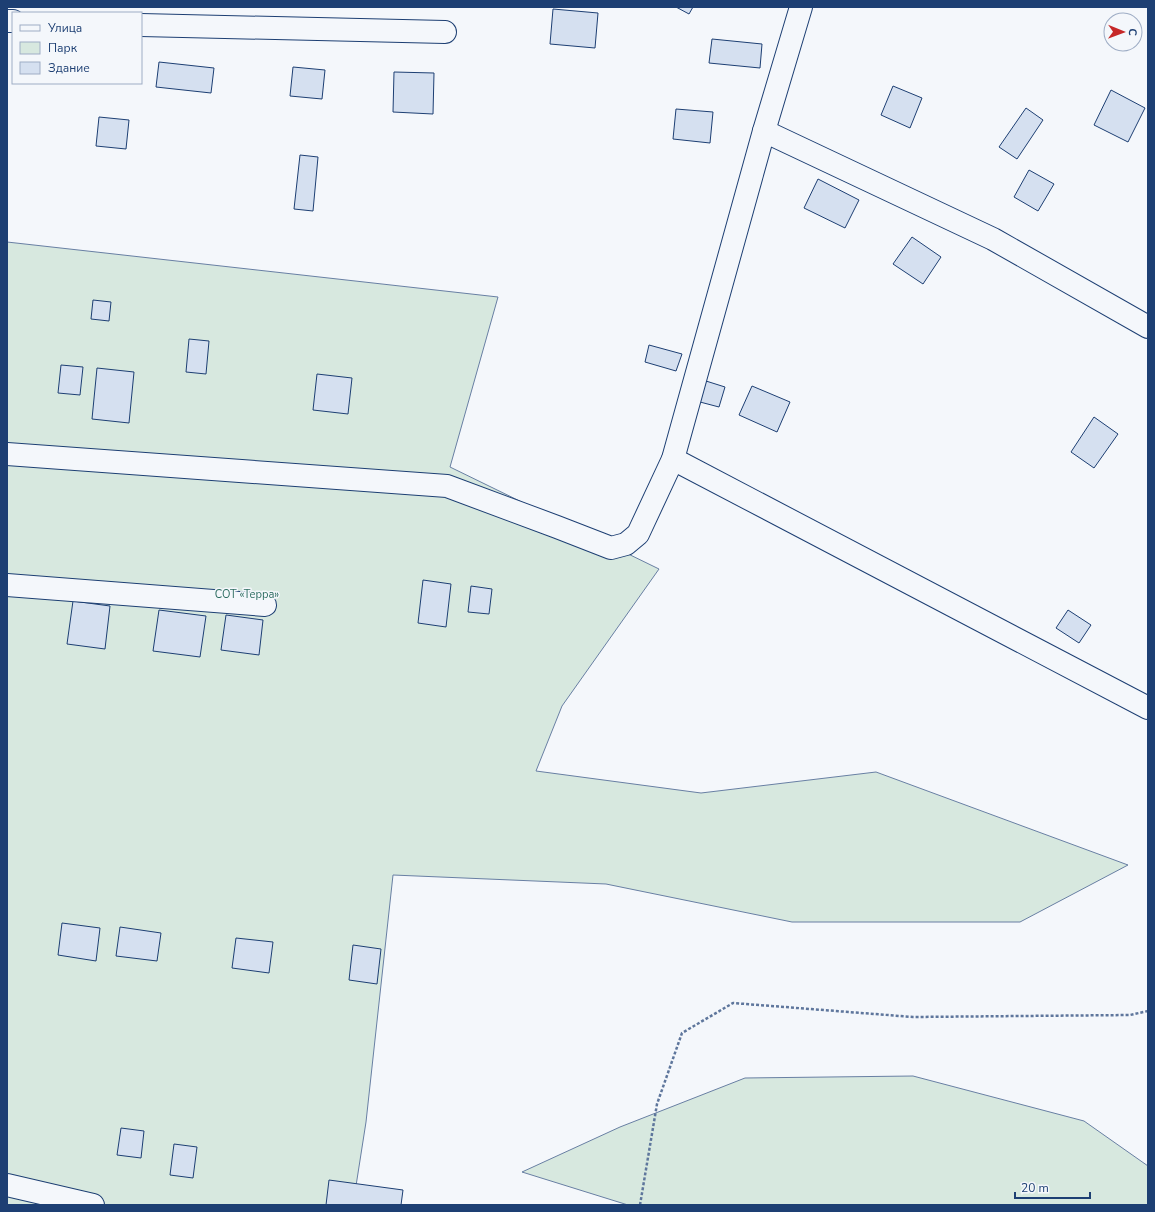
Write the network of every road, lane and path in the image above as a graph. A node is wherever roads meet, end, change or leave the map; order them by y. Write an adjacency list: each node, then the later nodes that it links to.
1 (801, 7): 4 (street)
2 (142, 25): 3 (street)
3 (445, 32)
4 (764, 131): 5 (street); 7 (street)
5 (1148, 327)
6 (7, 454): 7 (street)
7 (673, 459): 10 (street)
8 (7, 585): 9 (street)
9 (265, 605)
10 (1148, 708)
11 (1148, 1012): 14 (path)
12 (7, 1185): 13 (street)
13 (93, 1205)
14 (640, 1205)

